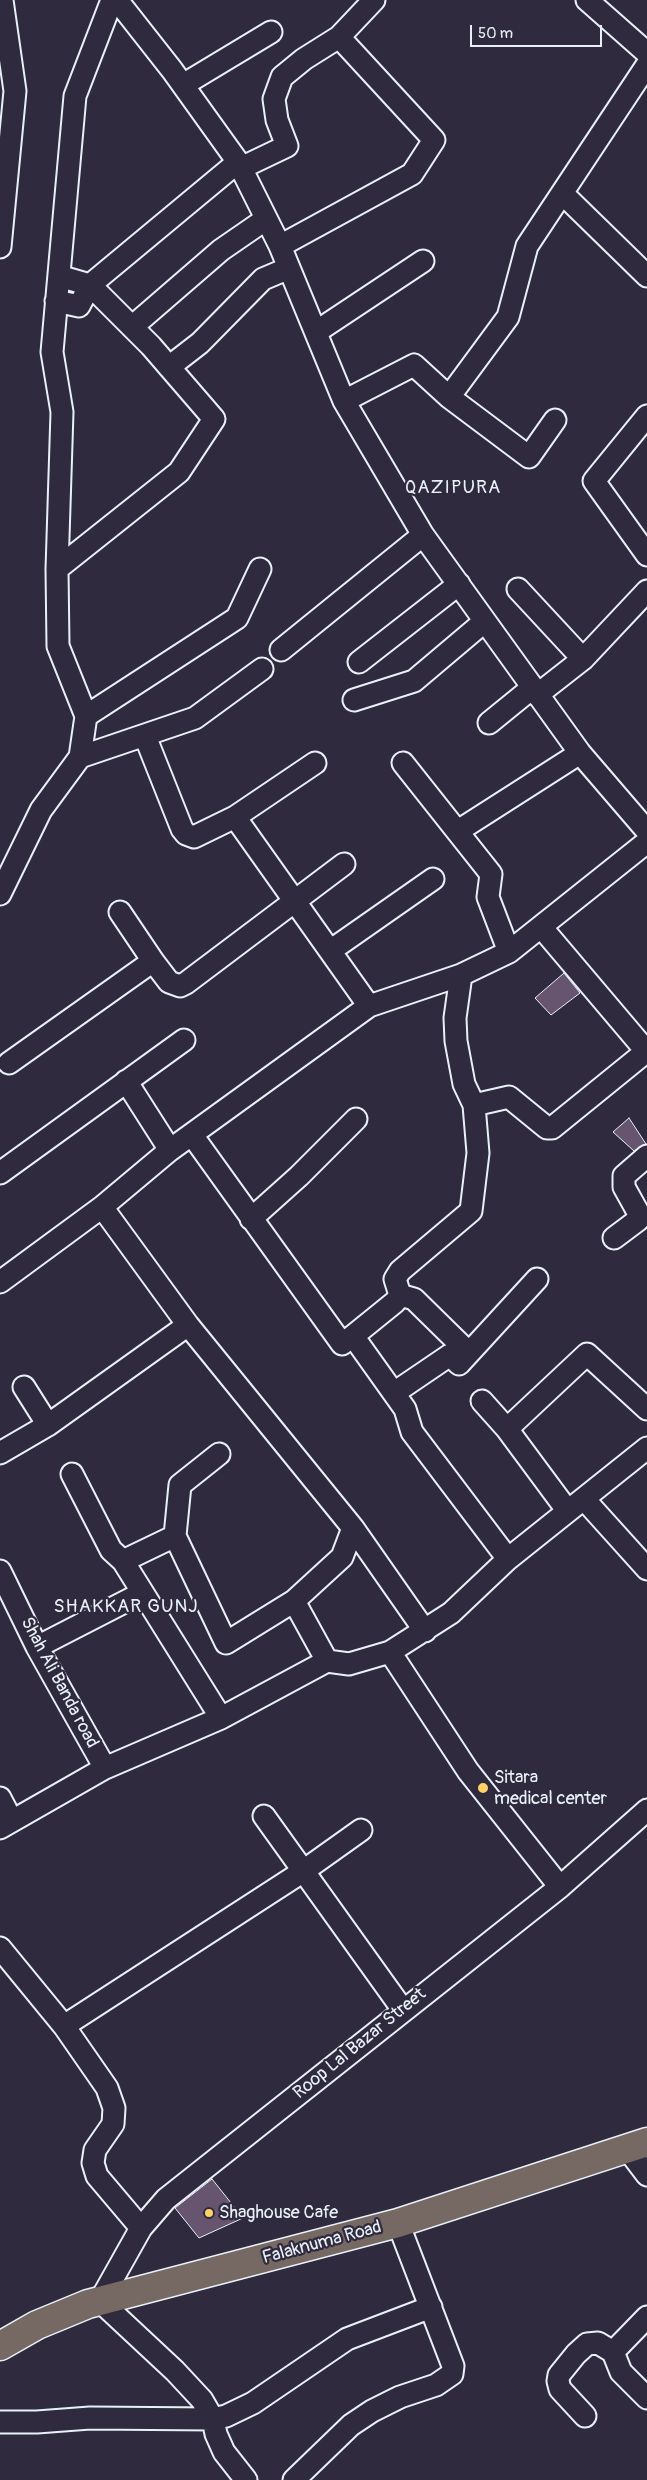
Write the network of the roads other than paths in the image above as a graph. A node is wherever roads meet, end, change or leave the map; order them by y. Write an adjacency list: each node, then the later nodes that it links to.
1 (2, 0): 15 (street)
2 (112, 0): 18 (street)
3 (117, 0): 10 (street)
4 (374, 0): 7 (street)
5 (587, 0): 8 (street)
6 (271, 32): 10 (street)
7 (339, 37): 11 (street); 14 (street)
8 (647, 54)
9 (647, 64): 12 (street)
10 (183, 85): 11 (street)
11 (239, 165): 13 (street); 20 (street)
12 (563, 194): 19 (street); 25 (street)
13 (266, 218): 14 (street); 22 (street)
14 (280, 246): 17 (street)
15 (0, 247)
16 (423, 261): 23 (street)
17 (289, 268): 23 (street); 24 (street)
18 (60, 276): 20 (street); 21 (street)
19 (647, 276)
20 (90, 285): 21 (street); 22 (street)
21 (56, 301): 32 (street)
22 (132, 327): 24 (street)
23 (316, 332): 26 (street)
24 (169, 367): 32 (street)
25 (449, 397): 26 (street); 28 (street)
26 (344, 401): 29 (street)
27 (647, 416): 30 (street)
28 (555, 420)
29 (423, 535): 33 (street); 37 (street)
30 (647, 555)
31 (260, 569): 43 (street)
32 (57, 570): 43 (street)
33 (459, 584): 36 (street); 39 (street)
34 (518, 589): 38 (street)
35 (647, 591): 38 (street)
36 (485, 621): 41 (street); 42 (street)
37 (281, 650)
38 (583, 659): 41 (street)
39 (359, 662)
40 (262, 670): 45 (street)
41 (535, 691): 44 (street); 46 (street)
42 (354, 700)
43 (86, 716): 47 (street)
44 (490, 723)
45 (145, 736): 47 (street); 50 (street)
46 (580, 753): 51 (street); 52 (street)
47 (80, 757): 56 (street)
48 (403, 762): 51 (street)
49 (315, 763): 50 (street)
50 (235, 817): 57 (street)
51 (458, 831): 61 (street)
52 (647, 831)
53 (647, 842): 59 (street)
54 (344, 864): 57 (street)
55 (433, 878): 60 (street)
56 (0, 894)
57 (294, 902): 60 (street); 62 (street)
58 (120, 912): 62 (street)
59 (542, 928): 61 (street); 66 (street)
60 (330, 951): 64 (street)
61 (509, 952): 63 (street)
62 (153, 961): 67 (street)
63 (461, 975): 64 (street); 69 (street)
64 (369, 1006): 71 (street)
65 (184, 1040): 68 (street)
66 (647, 1052): 69 (street)
67 (9, 1063)
68 (126, 1081): 72 (street); 74 (street)
69 (474, 1105): 80 (street)
70 (356, 1119): 76 (street)
71 (192, 1135): 72 (street); 76 (street)
72 (170, 1150): 75 (street)
73 (647, 1156): 77 (street)
74 (0, 1174)
75 (102, 1207): 79 (street); 81 (street)
76 (251, 1219): 82 (street)
77 (614, 1238)
78 (537, 1279): 83 (street)
79 (0, 1282)
80 (400, 1295): 82 (street); 83 (street)
81 (188, 1325): 88 (street); 96 (street)
82 (353, 1336): 85 (street)
83 (469, 1353): 85 (street)
84 (24, 1387): 88 (street)
85 (394, 1393): 98 (street)
86 (482, 1401): 89 (street)
87 (647, 1410): 89 (street)
88 (48, 1425): 91 (street)
89 (507, 1429): 95 (street)
90 (647, 1448): 94 (street)
91 (0, 1453)
92 (219, 1454): 97 (street)
93 (72, 1474): 99 (street)
94 (584, 1499): 95 (street); 100 (street)
95 (566, 1510): 98 (street)
96 (353, 1528): 103 (street); 104 (street)
97 (175, 1536): 99 (street); 103 (street)
98 (508, 1559): 104 (street)
99 (124, 1560): 102 (street)
100 (647, 1569)
101 (0, 1571): 105 (street, Shah Ali Banda road)
102 (142, 1593): 105 (street); 108 (street)
103 (294, 1601): 107 (street)
104 (424, 1631): 106 (street)
105 (37, 1647): 109 (street, Shah Ali Banda road)
106 (390, 1652): 107 (street); 116 (street)
107 (327, 1661): 108 (street)
108 (221, 1718): 109 (street)
109 (105, 1768): 113 (street)
110 (0, 1798): 113 (street)
111 (647, 1810): 116 (street, Roop Lal Bazar Street)
112 (264, 1816): 115 (street)
113 (6, 1824)
114 (361, 1830): 115 (street)
115 (302, 1872): 118 (street); 119 (street)
116 (560, 1887): 118 (street, Roop Lal Bazar Street)
117 (0, 1948): 119 (street)
118 (403, 2010): 123 (street, Roop Lal Bazar Street)
119 (64, 2026): 123 (street)
120 (638, 2146): 121 (street); 122 (highway, Falaknuma Road)
121 (647, 2175)
122 (398, 2224): 124 (highway, Falaknuma Road); 125 (street)
123 (141, 2228): 124 (street, Roop Lal Bazar Street)
124 (100, 2301): 127 (highway, Falaknuma Road); 131 (street)
125 (430, 2307): 131 (street); 134 (street)
126 (647, 2317): 128 (street)
127 (0, 2346)
128 (613, 2352): 129 (street); 130 (street)
129 (647, 2398)
130 (585, 2416)
131 (213, 2420): 132 (street); 133 (street)
132 (0, 2422)
133 (246, 2480)
134 (294, 2480)

